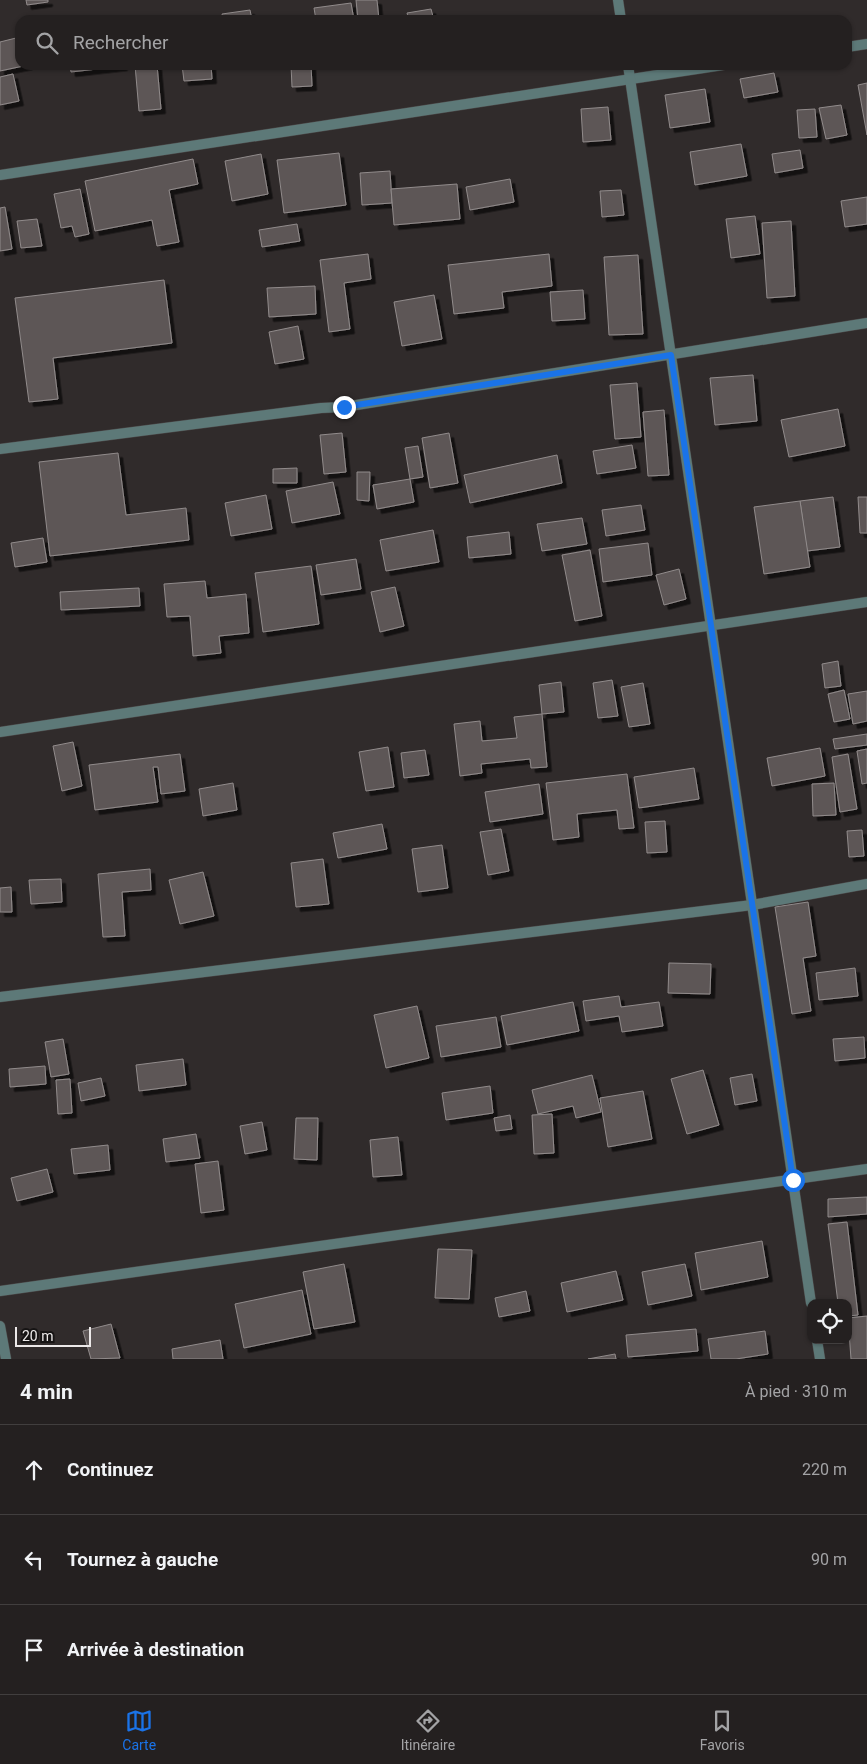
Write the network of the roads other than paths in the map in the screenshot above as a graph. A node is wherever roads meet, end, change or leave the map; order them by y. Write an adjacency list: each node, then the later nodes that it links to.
1 (618, 0): 2 (street)
2 (620, 15)
3 (867, 44): 4 (street)
4 (852, 46)
5 (629, 70): 7 (street)
6 (687, 70): 7 (street)
7 (630, 78): 8 (street); 10 (street)
8 (0, 175)
9 (867, 323): 10 (street)
10 (671, 355): 11 (street); 13 (street)
11 (0, 449)
12 (867, 602): 13 (street)
13 (711, 624): 14 (street); 16 (street)
14 (0, 732)
15 (867, 884): 16 (street)
16 (752, 905): 17 (street); 19 (street)
17 (0, 997)
18 (867, 1169): 19 (street)
19 (793, 1180): 20 (street); 21 (street)
20 (0, 1291)
21 (810, 1299)
22 (0, 1326): 24 (street)
23 (818, 1344): 25 (street)
24 (6, 1359)
25 (820, 1359)

